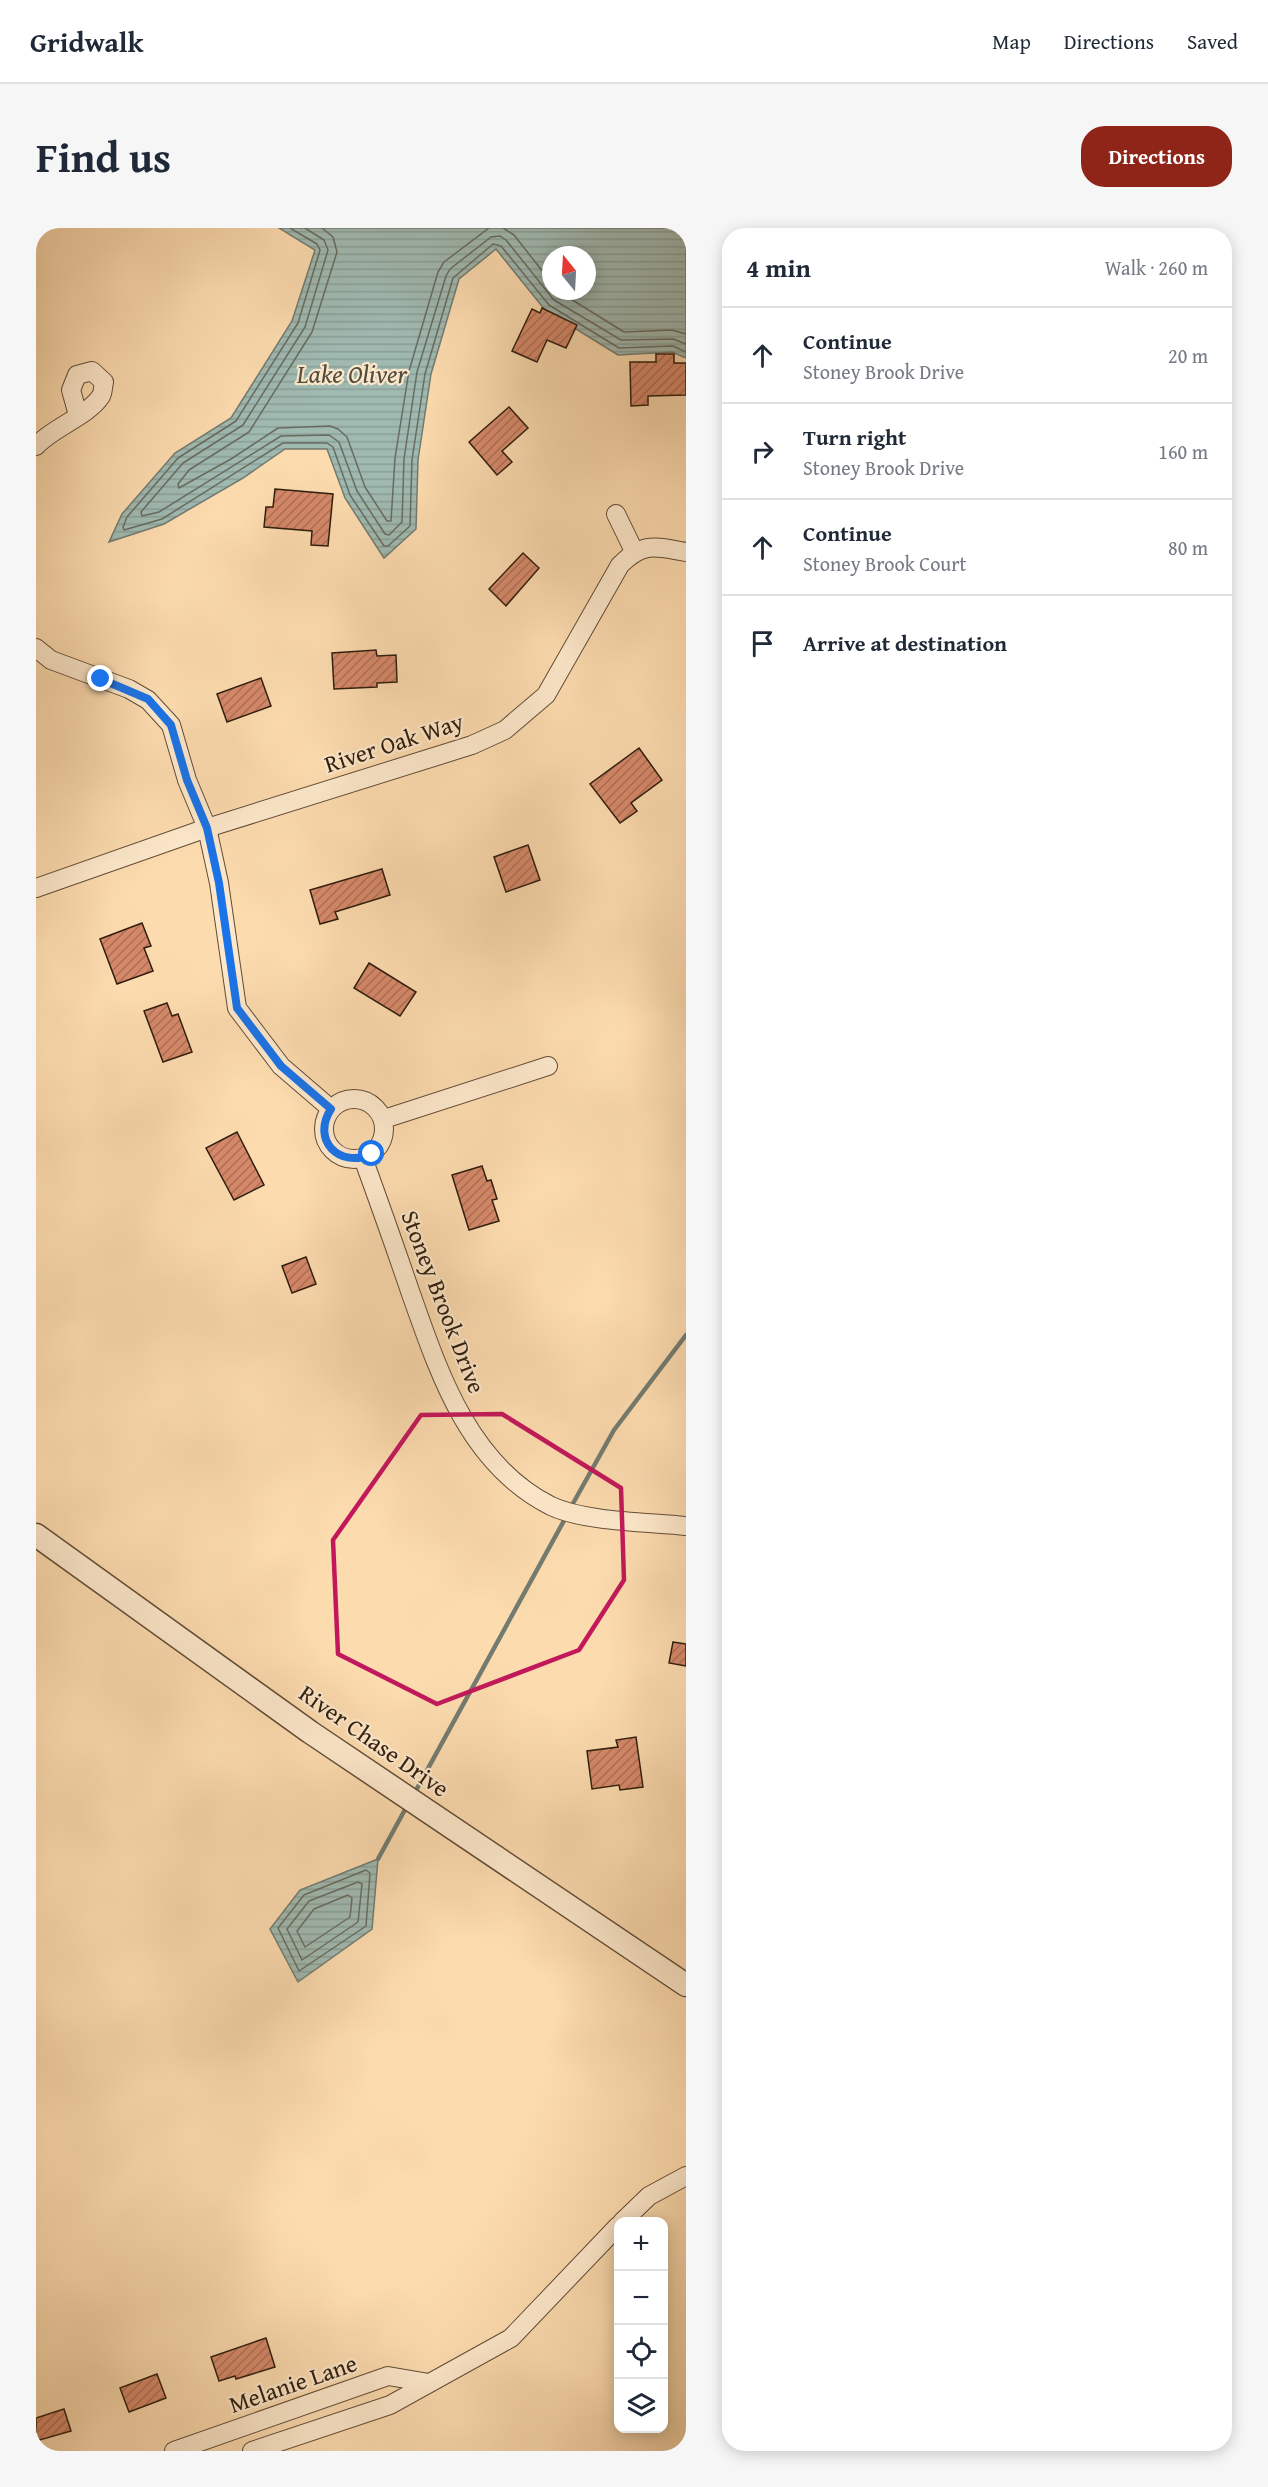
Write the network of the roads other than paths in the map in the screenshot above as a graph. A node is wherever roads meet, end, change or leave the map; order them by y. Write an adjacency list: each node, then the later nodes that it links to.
1 (78, 415): 2 (street)
2 (36, 446)
3 (616, 514): 4 (street)
4 (634, 551): 5 (street); 7 (street, River Oak Way)
5 (686, 552)
6 (36, 648): 7 (street)
7 (207, 828): 8 (street, River Oak Way); 10 (street)
8 (36, 888)
9 (548, 1066): 11 (street)
10 (331, 1109): 11 (street); 12 (street)
11 (384, 1119): 12 (street)
12 (363, 1158): 13 (street, Stoney Brook Drive)
13 (686, 1526)
14 (36, 1535): 15 (street, River Chase Drive)
15 (686, 1985)
16 (686, 2176): 17 (street)
17 (627, 2217)
18 (614, 2230): 19 (street, Melanie Lane)
19 (429, 2383): 20 (street, Melanie Lane); 21 (street, Melanie Lane)
20 (174, 2451)
21 (252, 2451)

